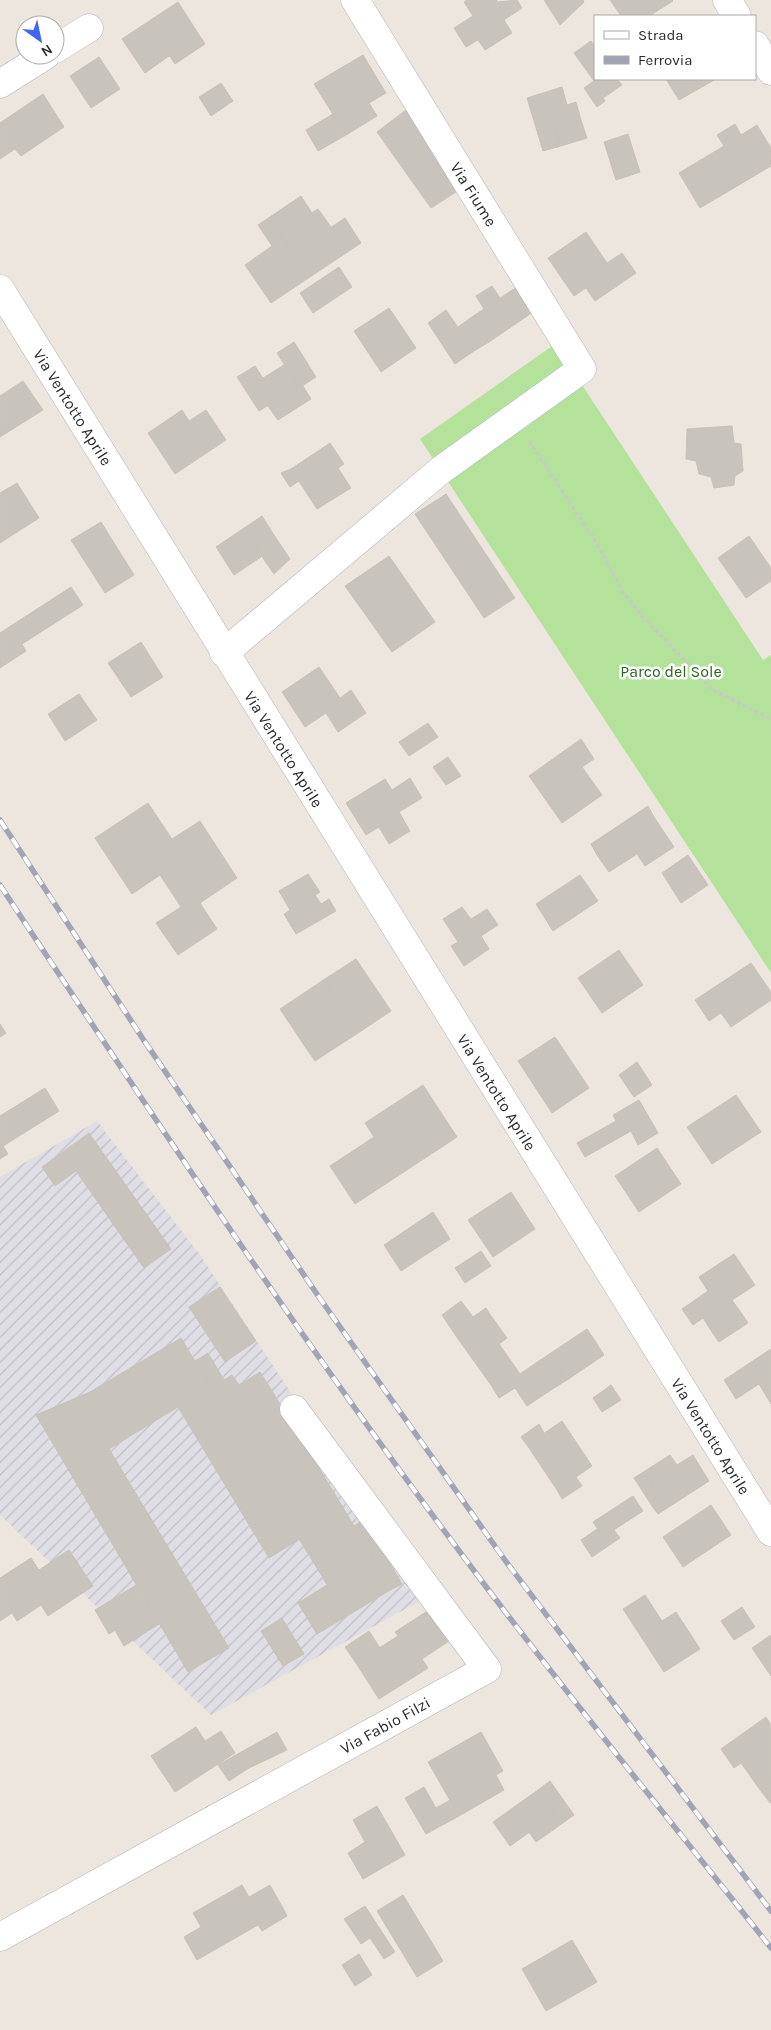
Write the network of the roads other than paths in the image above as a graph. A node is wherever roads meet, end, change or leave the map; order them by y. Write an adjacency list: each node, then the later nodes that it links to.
1 (354, 0): 11 (street, Via Fiume)
2 (727, 0): 3 (street)
3 (736, 15)
4 (89, 28): 5 (street)
5 (65, 43)
6 (756, 47): 8 (street)
7 (30, 65): 9 (street)
8 (771, 71)
9 (0, 84)
10 (0, 289): 11 (street, Via Ventotto Aprile)
11 (224, 653): 13 (street, Via Ventotto Aprile)
12 (294, 1409): 14 (street, Via Fabio Filzi)
13 (771, 1532)
14 (0, 1937)

